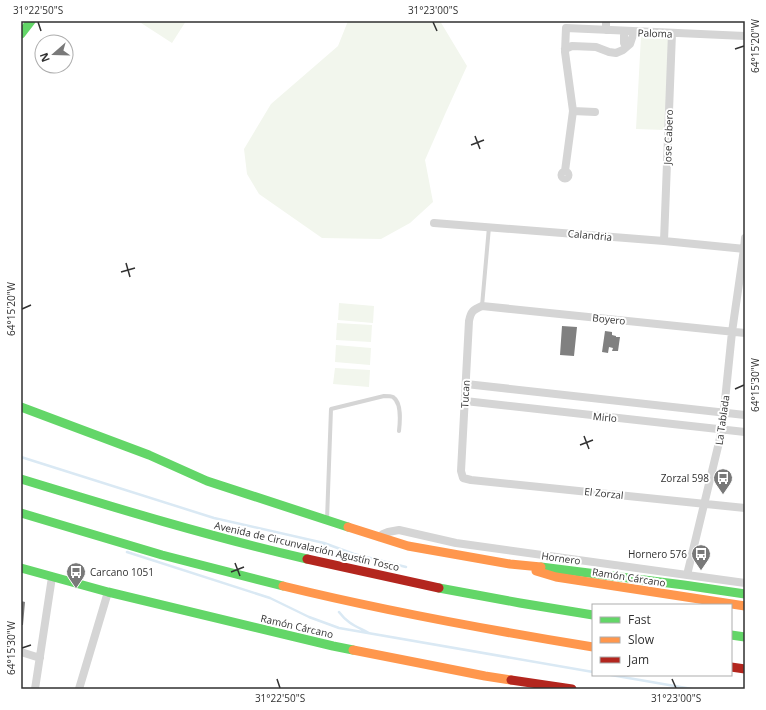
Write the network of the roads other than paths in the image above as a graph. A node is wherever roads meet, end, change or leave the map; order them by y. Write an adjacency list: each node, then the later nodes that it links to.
1 (31, 21): 7 (main road)
2 (606, 21): 3 (street)
3 (606, 30): 4 (street, Paloma); 10 (street, Paloma)
4 (624, 31): 5 (street, Paloma); 9 (street)
5 (634, 32): 6 (street, Paloma); 9 (street)
6 (672, 33): 8 (street, Paloma); 17 (street, Jose Cabero)
7 (21, 34)
8 (745, 36)
9 (626, 47): 10 (street)
10 (565, 49): 11 (street)
11 (573, 111): 12 (street); 13 (street)
12 (595, 112)
13 (564, 171)
14 (434, 223): 15 (street, Calandria)
15 (489, 227): 17 (street, Calandria); 19 (lane)
16 (745, 238): 18 (street, La Tablada)
17 (664, 241): 18 (street, Calandria)
18 (745, 249): 21 (street, La Tablada)
19 (482, 306): 20 (street, Boyero); 21 (street, Boyero)
20 (473, 310): 23 (street, Tucan)
21 (732, 332): 22 (street, Boyero); 26 (street, La Tablada)
22 (745, 334)
23 (466, 384): 24 (street, Tucan); 26 (street, Mirlo)
24 (465, 401): 28 (street, Mirlo); 31 (street, Tucan)
25 (21, 407): 36 (main road, Ramón Cárcano)
26 (724, 413): 27 (street, Mirlo); 28 (street, La Tablada)
27 (745, 415)
28 (722, 430): 30 (street, Mirlo); 33 (street, La Tablada)
29 (400, 431): 36 (lane)
30 (745, 432)
31 (464, 478): 33 (street, El Zorzal)
32 (21, 479): 48 (main road, Avenida de Circunvalación Agustín Tosco)
33 (704, 504): 34 (street, El Zorzal); 40 (street, La Tablada)
34 (745, 508)
35 (21, 512): 51 (main road)
36 (327, 520): 37 (main road, Ramón Cárcano)
37 (379, 537): 38 (main road, Ramón Cárcano); 40 (street, Hornero)
38 (510, 564): 44 (main road, Ramón Cárcano); 45 (main road, Ramón Cárcano)
39 (21, 568): 41 (main road, Ramón Cárcano)
40 (687, 575): 42 (street, Hornero)
41 (52, 577): 43 (main road, Ramón Cárcano); 53 (street)
42 (745, 583)
43 (108, 592): 57 (street); 58 (main road, Ramón Cárcano)
44 (745, 594)
45 (732, 604)
46 (732, 604): 47 (main road, Ramón Cárcano)
47 (745, 606)
48 (592, 615)
49 (732, 635): 50 (main road)
50 (745, 637)
51 (592, 647)
52 (21, 652): 53 (street)
53 (40, 658): 56 (street)
54 (732, 667): 55 (main road)
55 (745, 669)
56 (35, 689)
57 (79, 689)
58 (572, 689)

